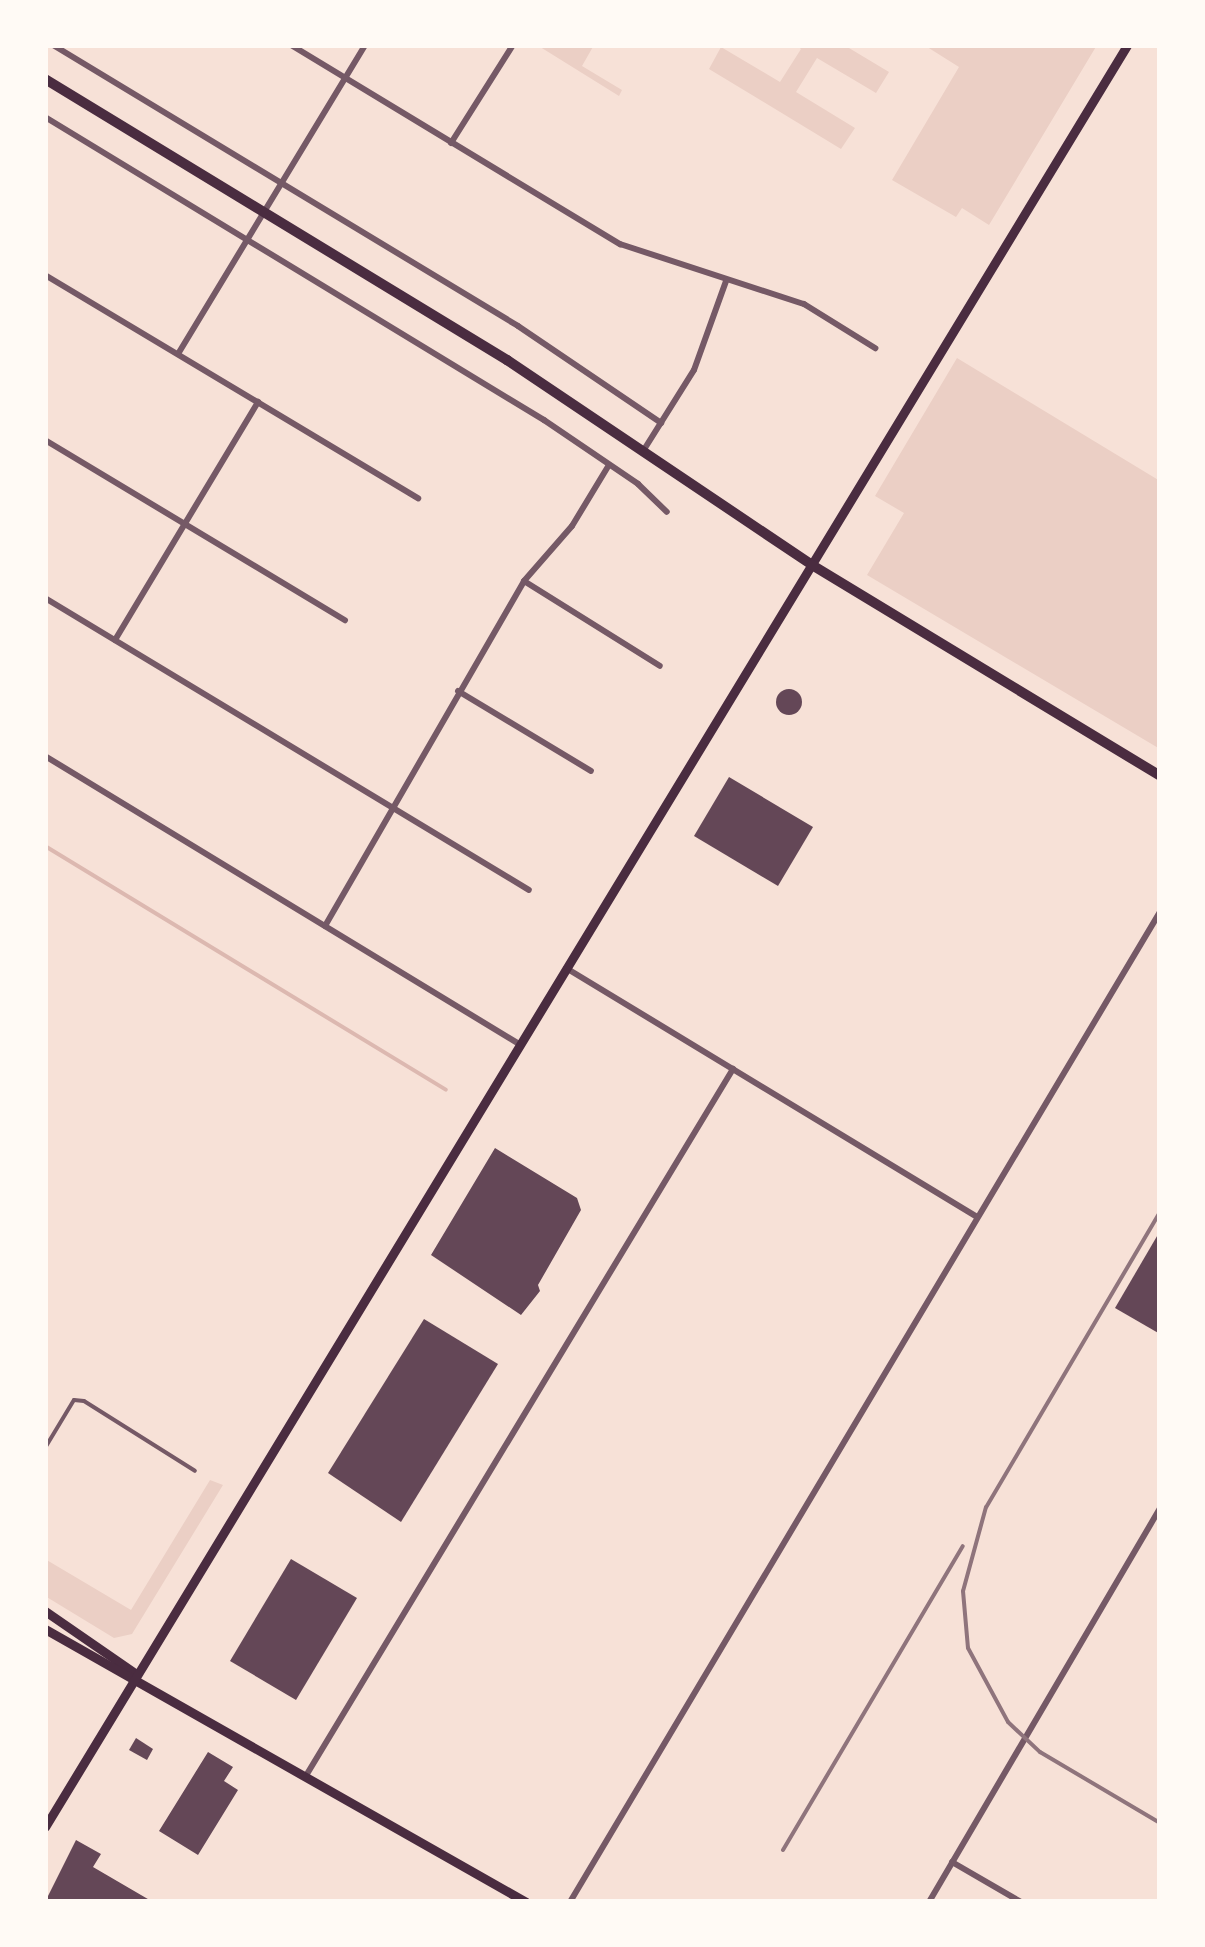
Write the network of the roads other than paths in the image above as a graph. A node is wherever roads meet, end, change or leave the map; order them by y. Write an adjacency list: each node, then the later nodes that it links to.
1 (53, 45): 10 (street)
2 (291, 45): 6 (street)
3 (365, 45): 6 (street)
4 (513, 45): 9 (street)
5 (1127, 45): 25 (main road)
6 (345, 78): 9 (street); 10 (street)
7 (45, 79): 11 (main road)
8 (45, 117): 12 (street)
9 (452, 143): 14 (street)
10 (282, 184): 11 (street); 18 (street)
11 (264, 212): 12 (street); 20 (main road)
12 (246, 239): 16 (street); 21 (street)
13 (45, 275): 16 (street)
14 (726, 281): 15 (street); 18 (street)
15 (875, 348)
16 (178, 354): 17 (street)
17 (258, 402): 22 (street); 24 (street)
18 (661, 423): 20 (street)
19 (45, 440): 24 (street)
20 (646, 448): 25 (main road)
21 (609, 465): 23 (street); 26 (street)
22 (418, 498)
23 (667, 512)
24 (184, 523): 28 (street); 29 (street)
25 (812, 565): 34 (main road); 39 (main road)
26 (524, 581): 30 (street); 31 (street)
27 (45, 598): 29 (street)
28 (345, 620)
29 (114, 640): 35 (street)
30 (660, 666)
31 (458, 690): 33 (street); 35 (street)
32 (45, 756): 38 (street)
33 (590, 770)
34 (1160, 776)
35 (392, 807): 36 (street); 38 (street)
36 (528, 890)
37 (1160, 912): 42 (street)
38 (324, 927): 40 (street)
39 (565, 968): 40 (main road); 41 (street)
40 (519, 1044): 48 (main road)
41 (732, 1069): 42 (street); 49 (street)
42 (976, 1216): 53 (street)
43 (45, 1448): 44 (lane)
44 (195, 1470)
45 (1160, 1508): 51 (street)
46 (45, 1611): 48 (main road)
47 (45, 1629): 48 (main road)
48 (137, 1676): 49 (main road); 50 (main road)
49 (307, 1774): 52 (main road)
50 (45, 1827)
51 (952, 1862): 54 (street); 55 (street)
52 (526, 1902)
53 (570, 1902)
54 (929, 1902)
55 (1021, 1902)

